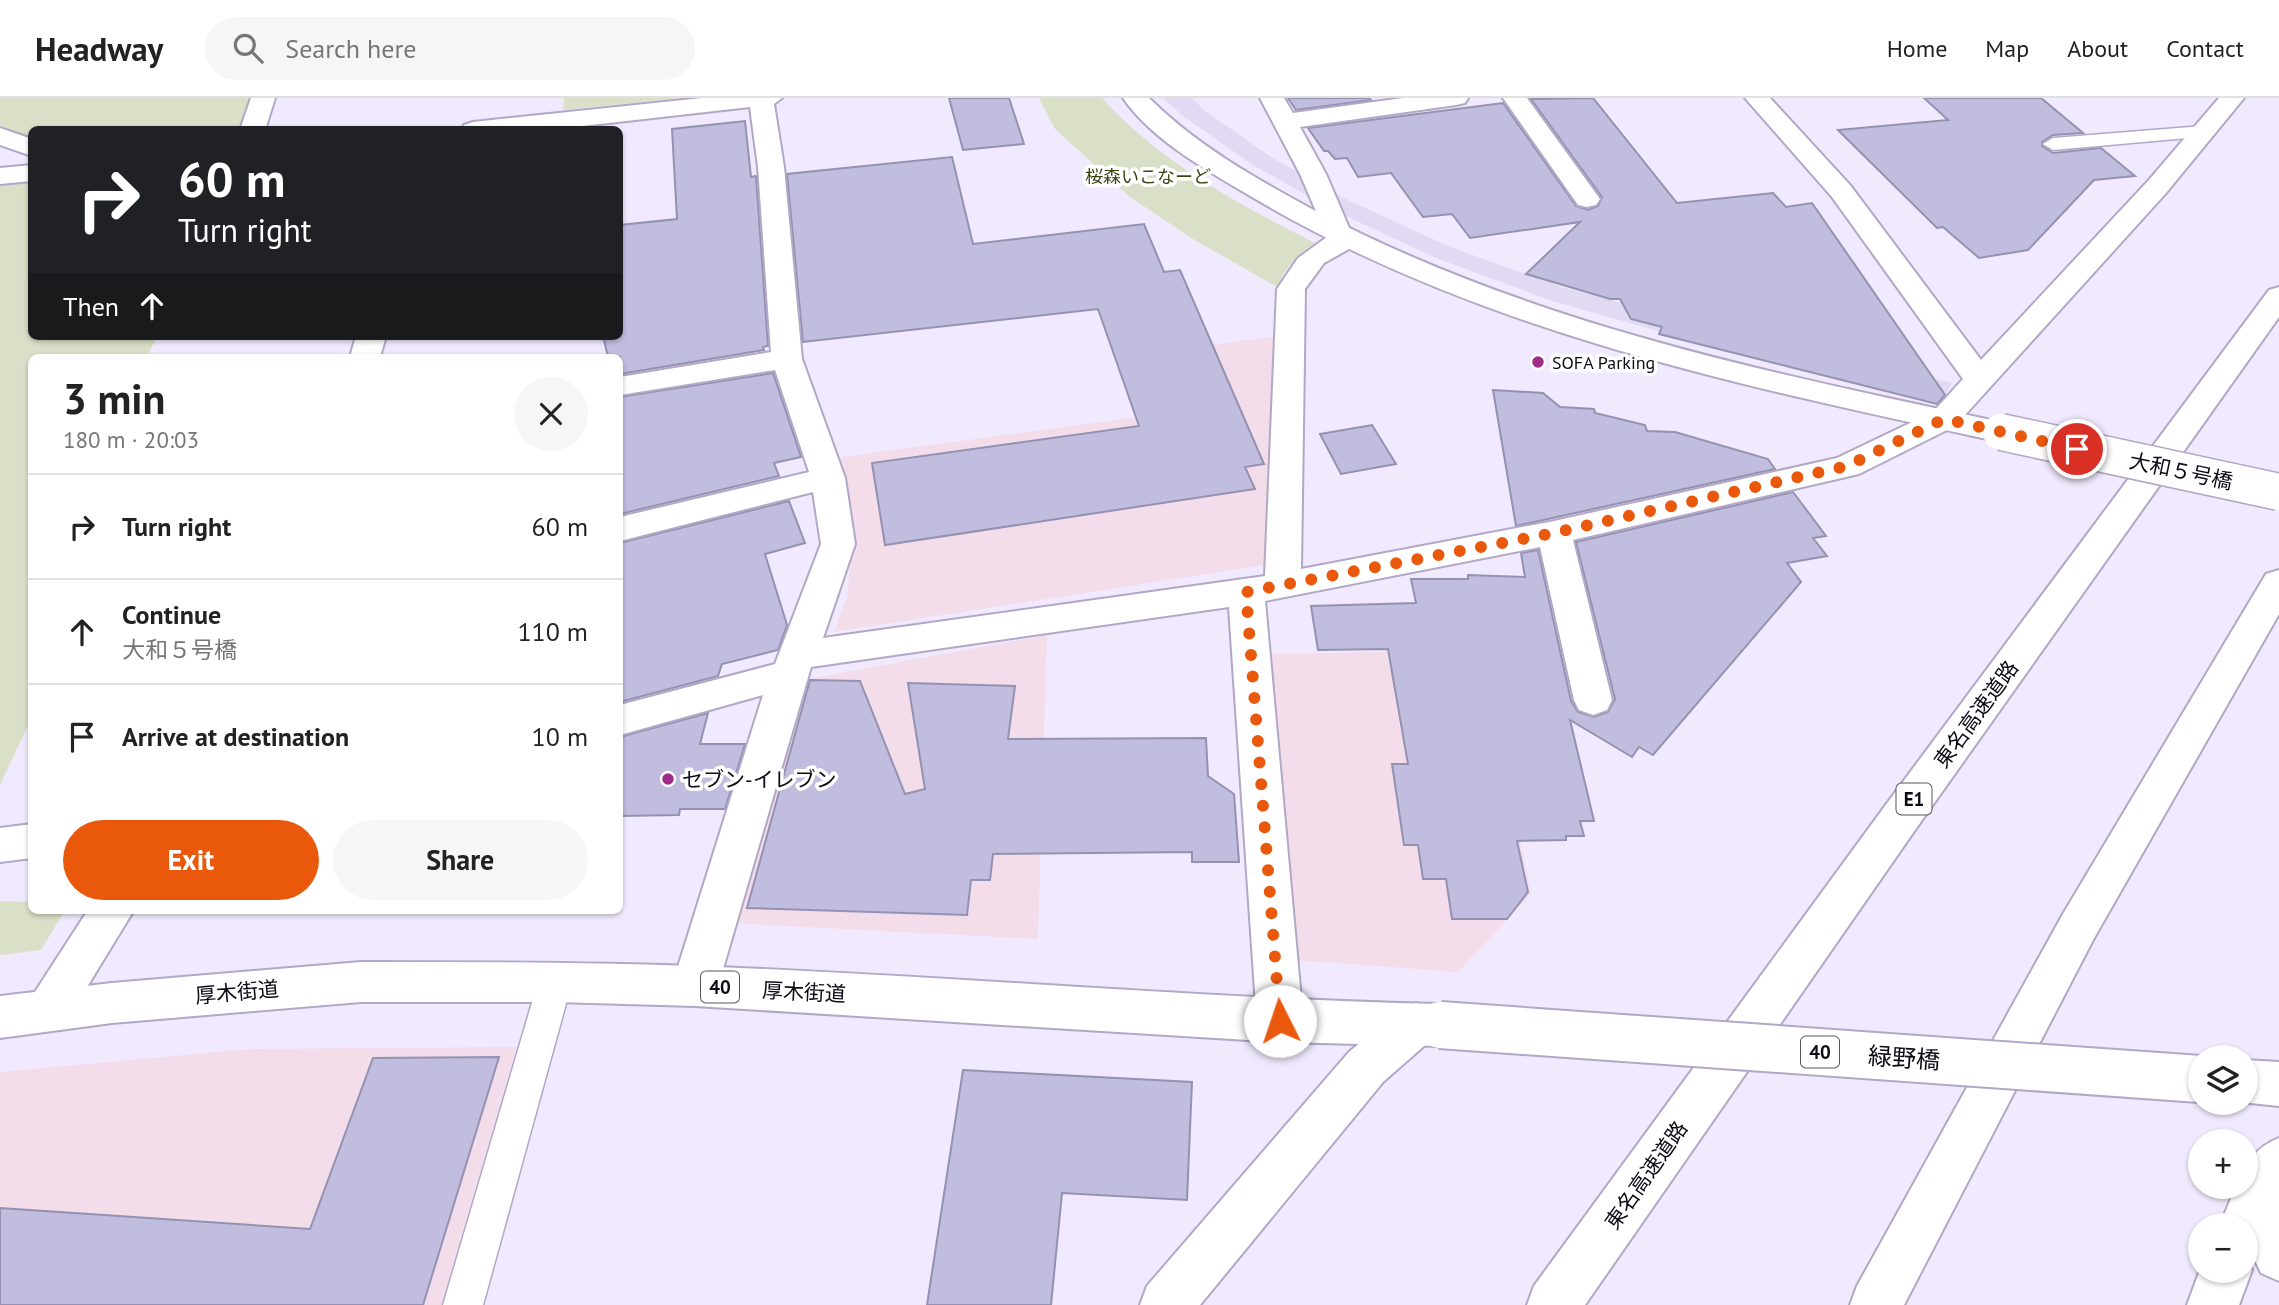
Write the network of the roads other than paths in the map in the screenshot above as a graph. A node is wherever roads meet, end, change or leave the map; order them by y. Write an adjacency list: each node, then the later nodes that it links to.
1 (263, 98): 10 (main road)
2 (1135, 98): 19 (main road, 大和５号橋)
3 (1272, 98): 9 (main road)
4 (1456, 98): 9 (main road)
5 (1515, 98): 18 (main road)
6 (1757, 98): 22 (main road)
7 (2232, 98): 12 (main road)
8 (765, 99): 11 (main road); 21 (main road)
9 (1285, 122): 19 (main road)
10 (253, 126)
11 (511, 126)
12 (2203, 132): 14 (lane); 22 (main road)
13 (0, 136): 15 (main road)
14 (2053, 144)
15 (28, 146)
16 (28, 173): 17 (main road)
17 (0, 176)
18 (1587, 199)
19 (1342, 235): 24 (main road, 大和５号橋); 30 (main road)
20 (2279, 296): 49 (main road, 東名高速道路 / E1)
21 (787, 359): 23 (main road); 25 (main road)
22 (1980, 380): 24 (main road)
23 (623, 386)
24 (1944, 419): 26 (main road, 大和５号橋, bridge); 28 (main road)
25 (828, 478): 27 (main road); 31 (main road)
26 (2279, 492)
27 (623, 528)
28 (1554, 533): 30 (main road); 32 (main road)
29 (2279, 583): 50 (main road)
30 (1265, 588): 31 (main road); 41 (main road)
31 (793, 665): 33 (main road); 38 (main road)
32 (1593, 700)
33 (623, 719)
34 (28, 842): 35 (main road)
35 (0, 845)
36 (109, 914): 39 (main road)
37 (555, 982): 38 (main road, 厚木街道 / 40); 39 (main road, 厚木街道 / 40); 47 (lane)
38 (695, 986): 41 (main road, 厚木街道 / 40)
39 (50, 1009): 40 (main road, 厚木街道 / 40)
40 (0, 1017)
41 (1280, 1021): 42 (main road, 厚木街道 / 40)
42 (1428, 1025): 43 (main road, 緑野橋 / 40, bridge); 48 (main road)
43 (2188, 1078)
44 (2259, 1197): 45 (main road)
45 (2279, 1255)
46 (2221, 1283): 51 (main road)
47 (463, 1305)
48 (1167, 1305)
49 (1553, 1305)
50 (1876, 1305)
51 (2213, 1305)

